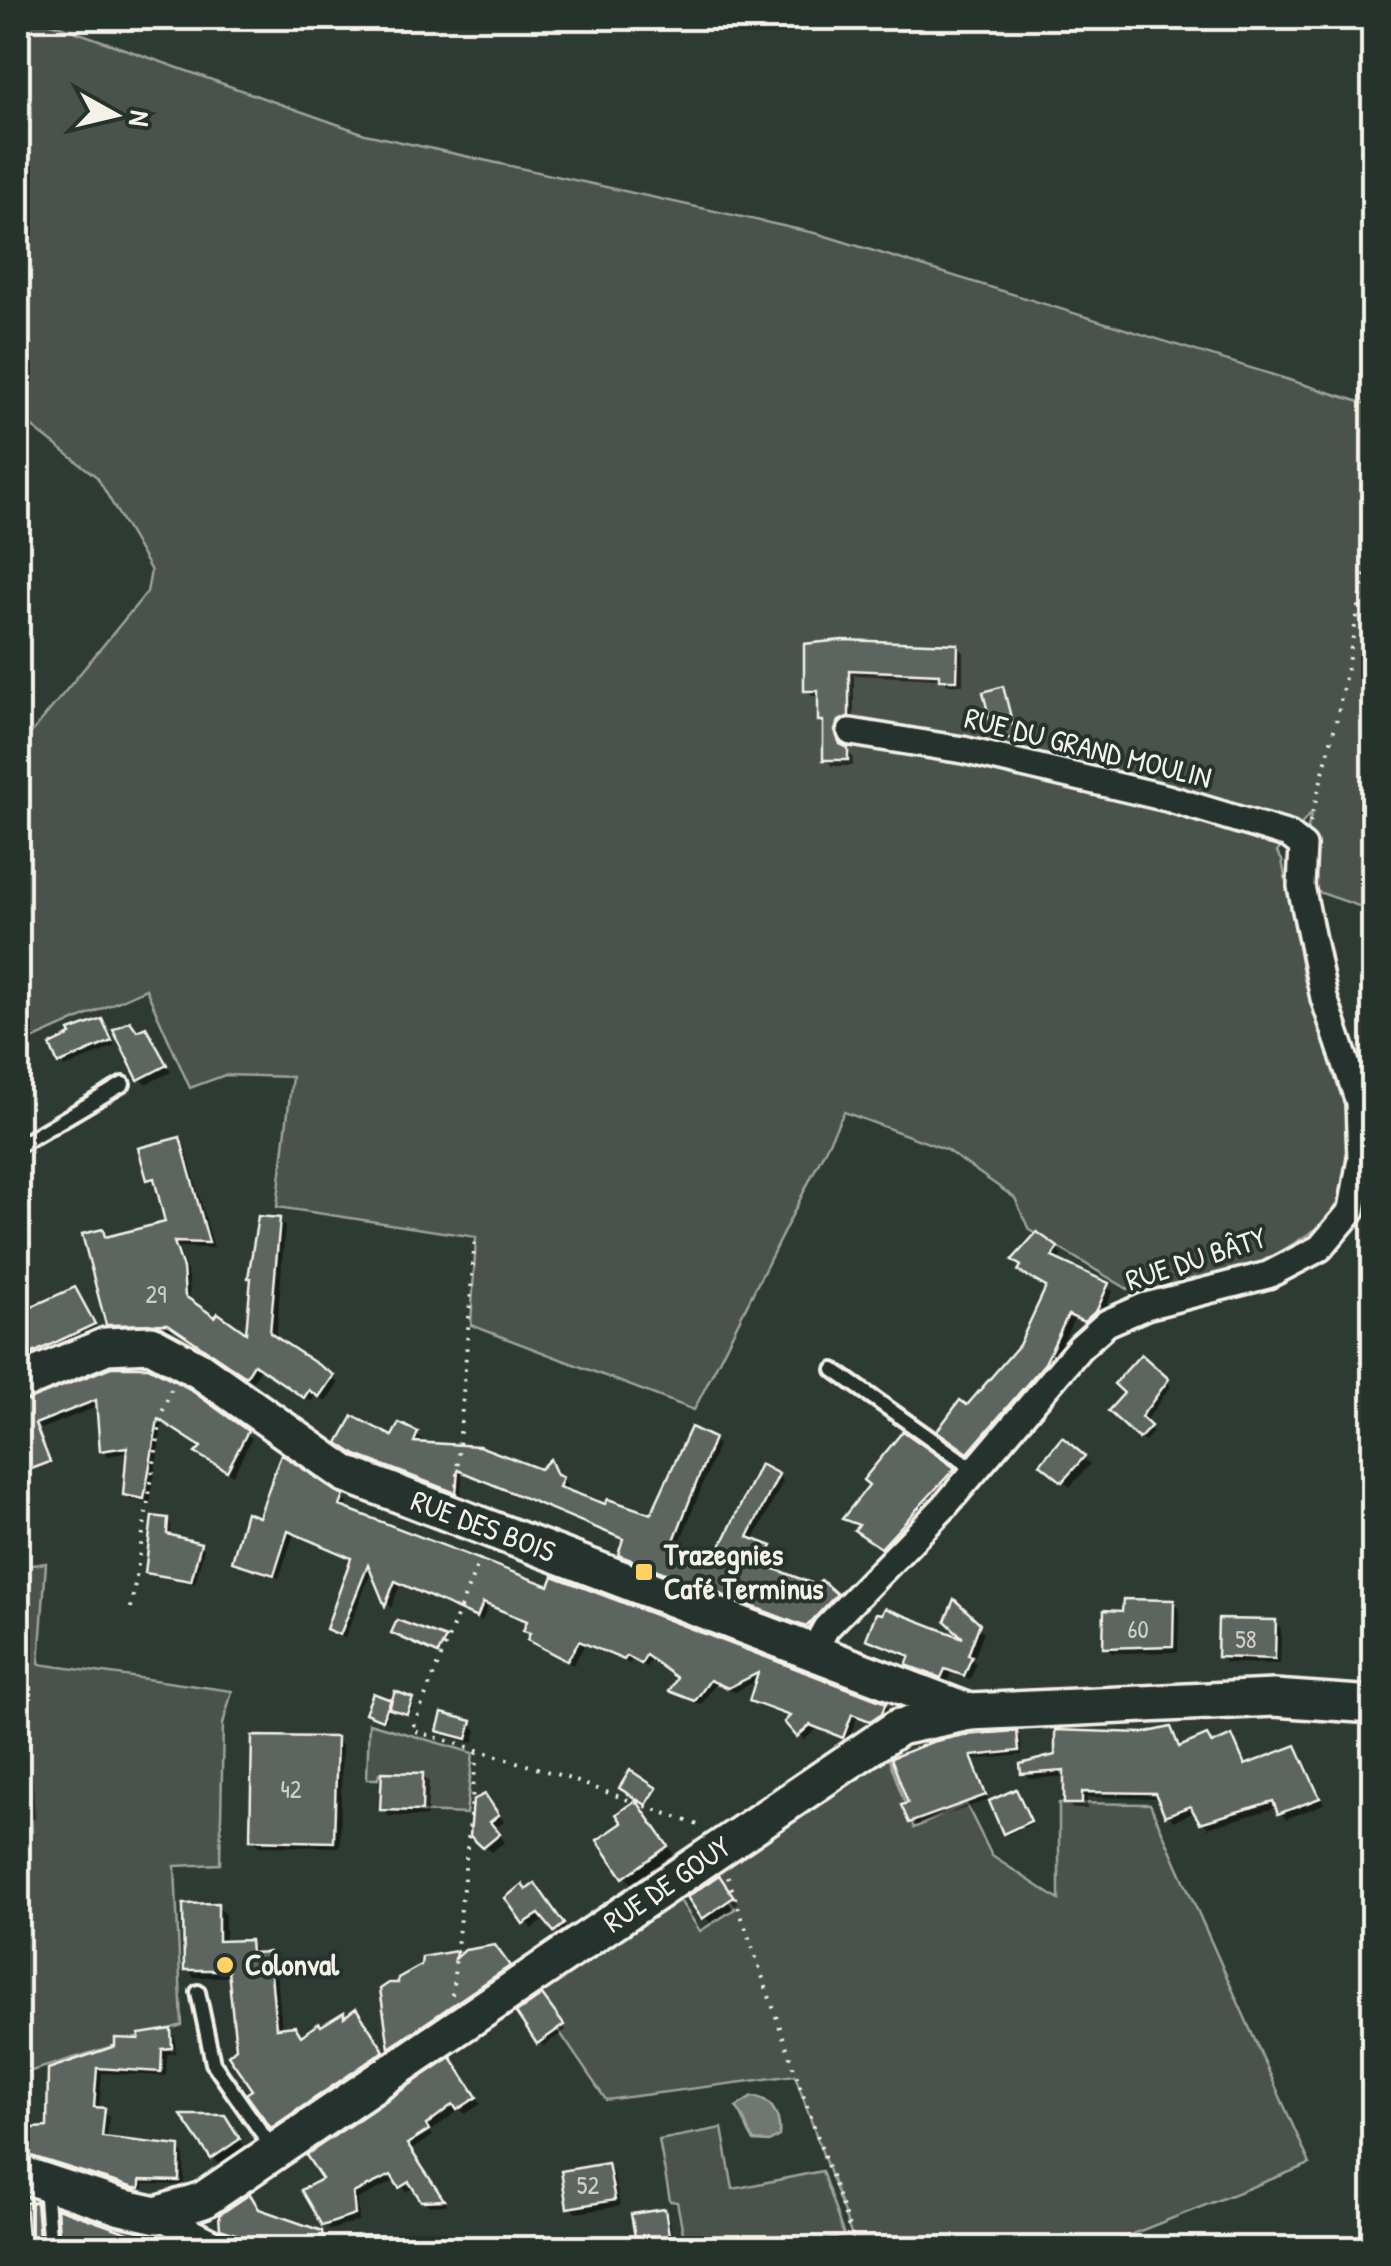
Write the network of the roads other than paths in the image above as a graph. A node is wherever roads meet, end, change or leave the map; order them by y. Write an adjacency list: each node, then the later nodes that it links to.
1 (851, 732): 2 (street, RUE DU GRAND MOULIN)
2 (1304, 846): 7 (street, RUE DU BÂTY)
3 (123, 1084): 4 (lane)
4 (18, 1146)
5 (834, 1370): 7 (lane)
6 (18, 1383): 8 (street, RUE DES BOIS)
7 (974, 1470): 8 (street, RUE DU BÂTY)
8 (814, 1650): 10 (street, RUE DES BOIS)
9 (1374, 1705): 10 (street, RUE DE GOUY)
10 (970, 1712): 12 (street, RUE DE GOUY)
11 (198, 1992): 12 (lane)
12 (274, 2151): 14 (street, RUE DE GOUY)
13 (31, 2178): 14 (street); 15 (lane)
14 (157, 2215): 16 (street)
15 (50, 2248)
16 (222, 2248)

